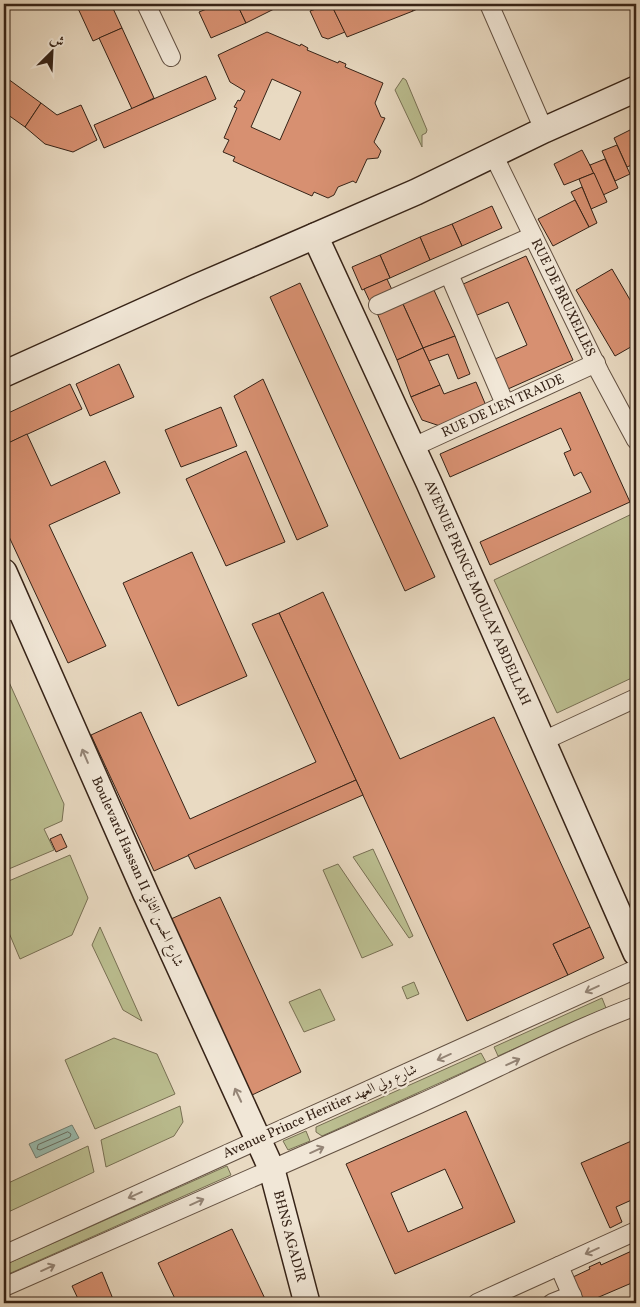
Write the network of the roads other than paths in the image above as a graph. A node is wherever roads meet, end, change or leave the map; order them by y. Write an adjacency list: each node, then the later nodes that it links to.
1 (146, 4): 3 (street)
2 (489, 4): 5 (street)
3 (171, 57)
4 (636, 89): 5 (street)
5 (544, 130): 6 (street)
6 (493, 154): 7 (street); 8 (street, RUE DE BRUXELLES)
7 (315, 236): 12 (street); 15 (street, AVENUE PRINCE MOULAY ABDELLAH)
8 (534, 236): 9 (street); 11 (street, RUE DE BRUXELLES)
9 (448, 274): 10 (street); 13 (street)
10 (378, 305)
11 (596, 363): 13 (street, RUE DE L'EN TRAIDE); 14 (street, RUE DE BRUXELLES)
12 (4, 374)
13 (505, 404): 15 (street, RUE DE L'EN TRAIDE)
14 (636, 440)
15 (411, 448): 19 (street, AVENUE PRINCE MOULAY ABDELLAH)
16 (4, 572): 17 (street, Boulevard Hassan II شارع الحسن الثاني)
17 (11, 610): 23 (street, Boulevard Hassan II شارع الحسن الثاني, one-way to 17)
18 (636, 698): 19 (street)
19 (542, 741): 20 (street, AVENUE PRINCE MOULAY ABDELLAH)
20 (636, 953)
21 (636, 969): 23 (street, Avenue Prince Heritier شارع ولي العهد, one-way to 23)
22 (636, 1006): 24 (street, one-way to 22)
23 (259, 1139): 24 (street, Boulevard Hassan II شارع الحسن الثاني); 26 (street, Avenue Prince Heritier شارع ولي العهد, one-way to 26)
24 (272, 1170): 28 (street, one-way to 24); 30 (street, BHNS AGADIR)
25 (636, 1231): 27 (street, one-way to 27)
26 (4, 1254)
27 (558, 1266): 29 (street); 31 (street)
28 (4, 1287)
29 (573, 1299): 32 (street)
30 (307, 1303)
31 (477, 1303)
32 (552, 1303)

